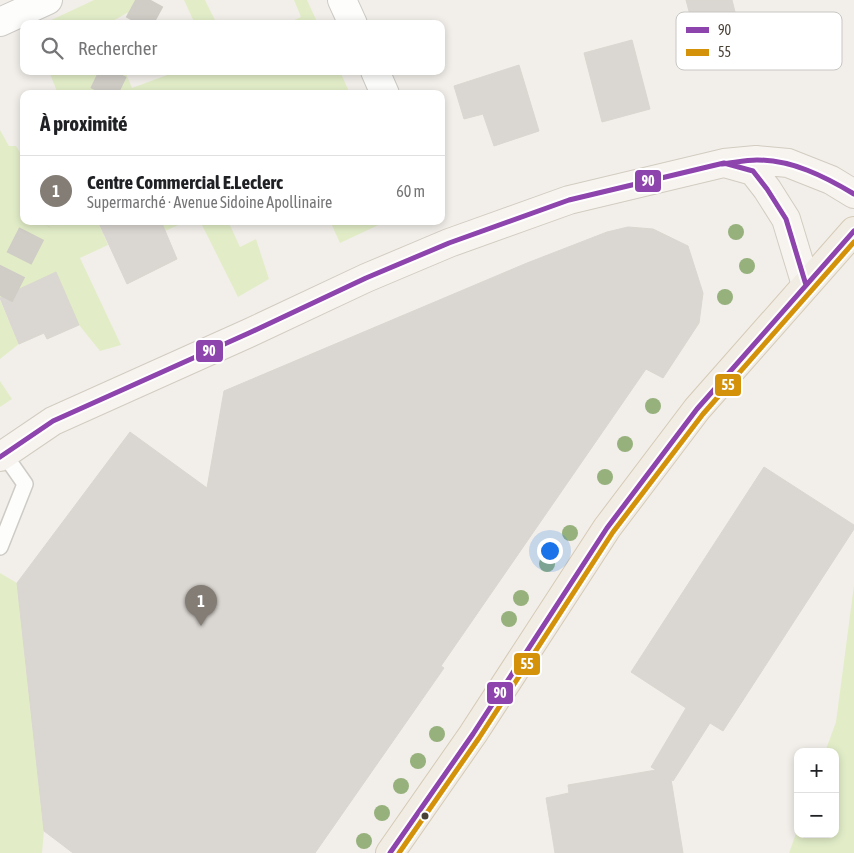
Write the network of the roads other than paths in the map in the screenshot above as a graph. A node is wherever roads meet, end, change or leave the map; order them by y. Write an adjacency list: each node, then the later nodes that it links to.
1 (48, 0): 4 (street)
2 (342, 0): 3 (street)
3 (351, 20)
4 (0, 22)
5 (377, 75): 6 (street)
6 (383, 90)
7 (724, 163): 8 (main road); 10 (main road); 11 (main road)
8 (854, 194)
9 (854, 232): 10 (main road)
10 (806, 285): 13 (main road)
11 (2, 455): 12 (lane)
12 (0, 547)
13 (390, 853)

